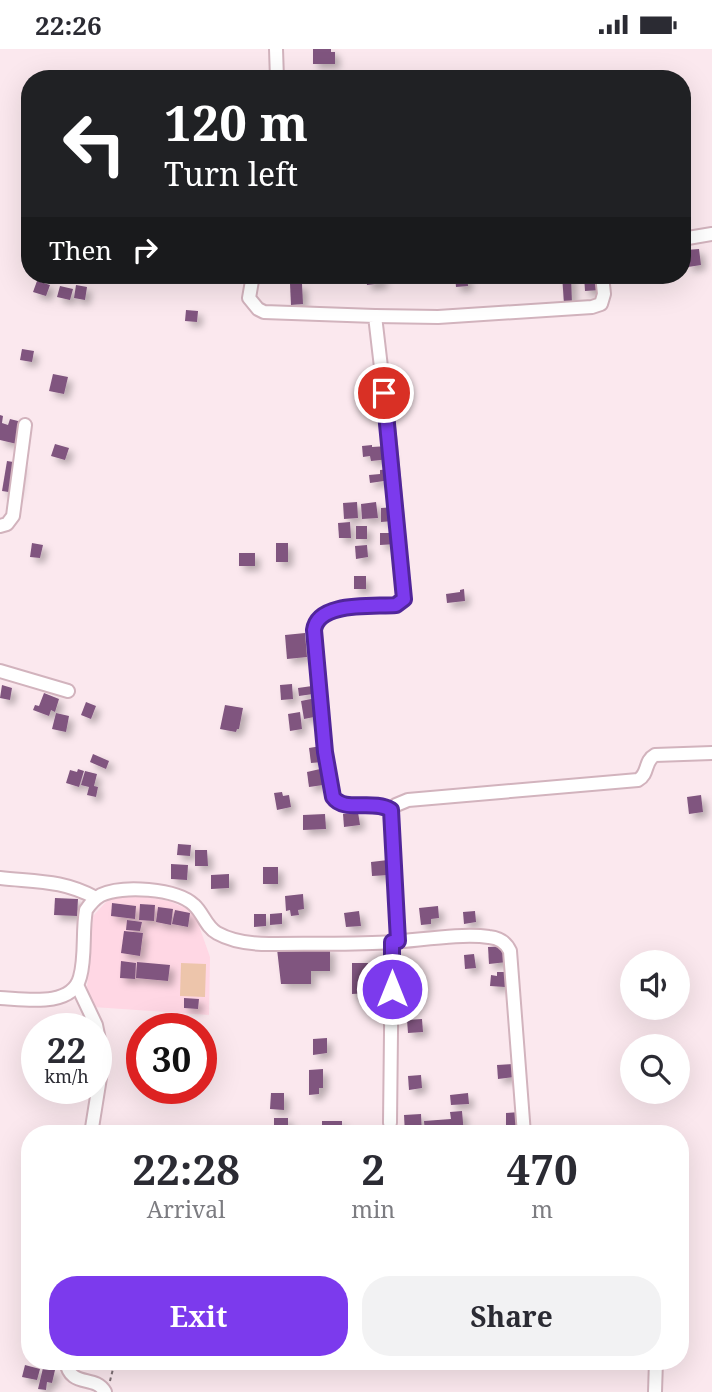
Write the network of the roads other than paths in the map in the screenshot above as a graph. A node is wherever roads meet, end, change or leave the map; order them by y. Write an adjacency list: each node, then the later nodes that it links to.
1 (275, 49): 2 (street)
2 (277, 70)
3 (712, 234): 4 (street)
4 (691, 238)
5 (251, 284): 7 (street)
6 (602, 284): 7 (street)
7 (375, 316): 13 (street)
8 (25, 425): 9 (street)
9 (0, 526)
10 (0, 671): 11 (street)
11 (68, 691)
12 (712, 753): 13 (street)
13 (391, 810): 16 (street)
14 (0, 878): 15 (street)
15 (96, 898): 16 (street); 17 (street)
16 (395, 942): 19 (street); 21 (street)
17 (77, 985): 18 (street); 20 (street)
18 (0, 998)
19 (390, 1122)
20 (92, 1125)
21 (523, 1125)
22 (69, 1370): 24 (street)
23 (656, 1370): 25 (street)
24 (107, 1387)
25 (655, 1392)

